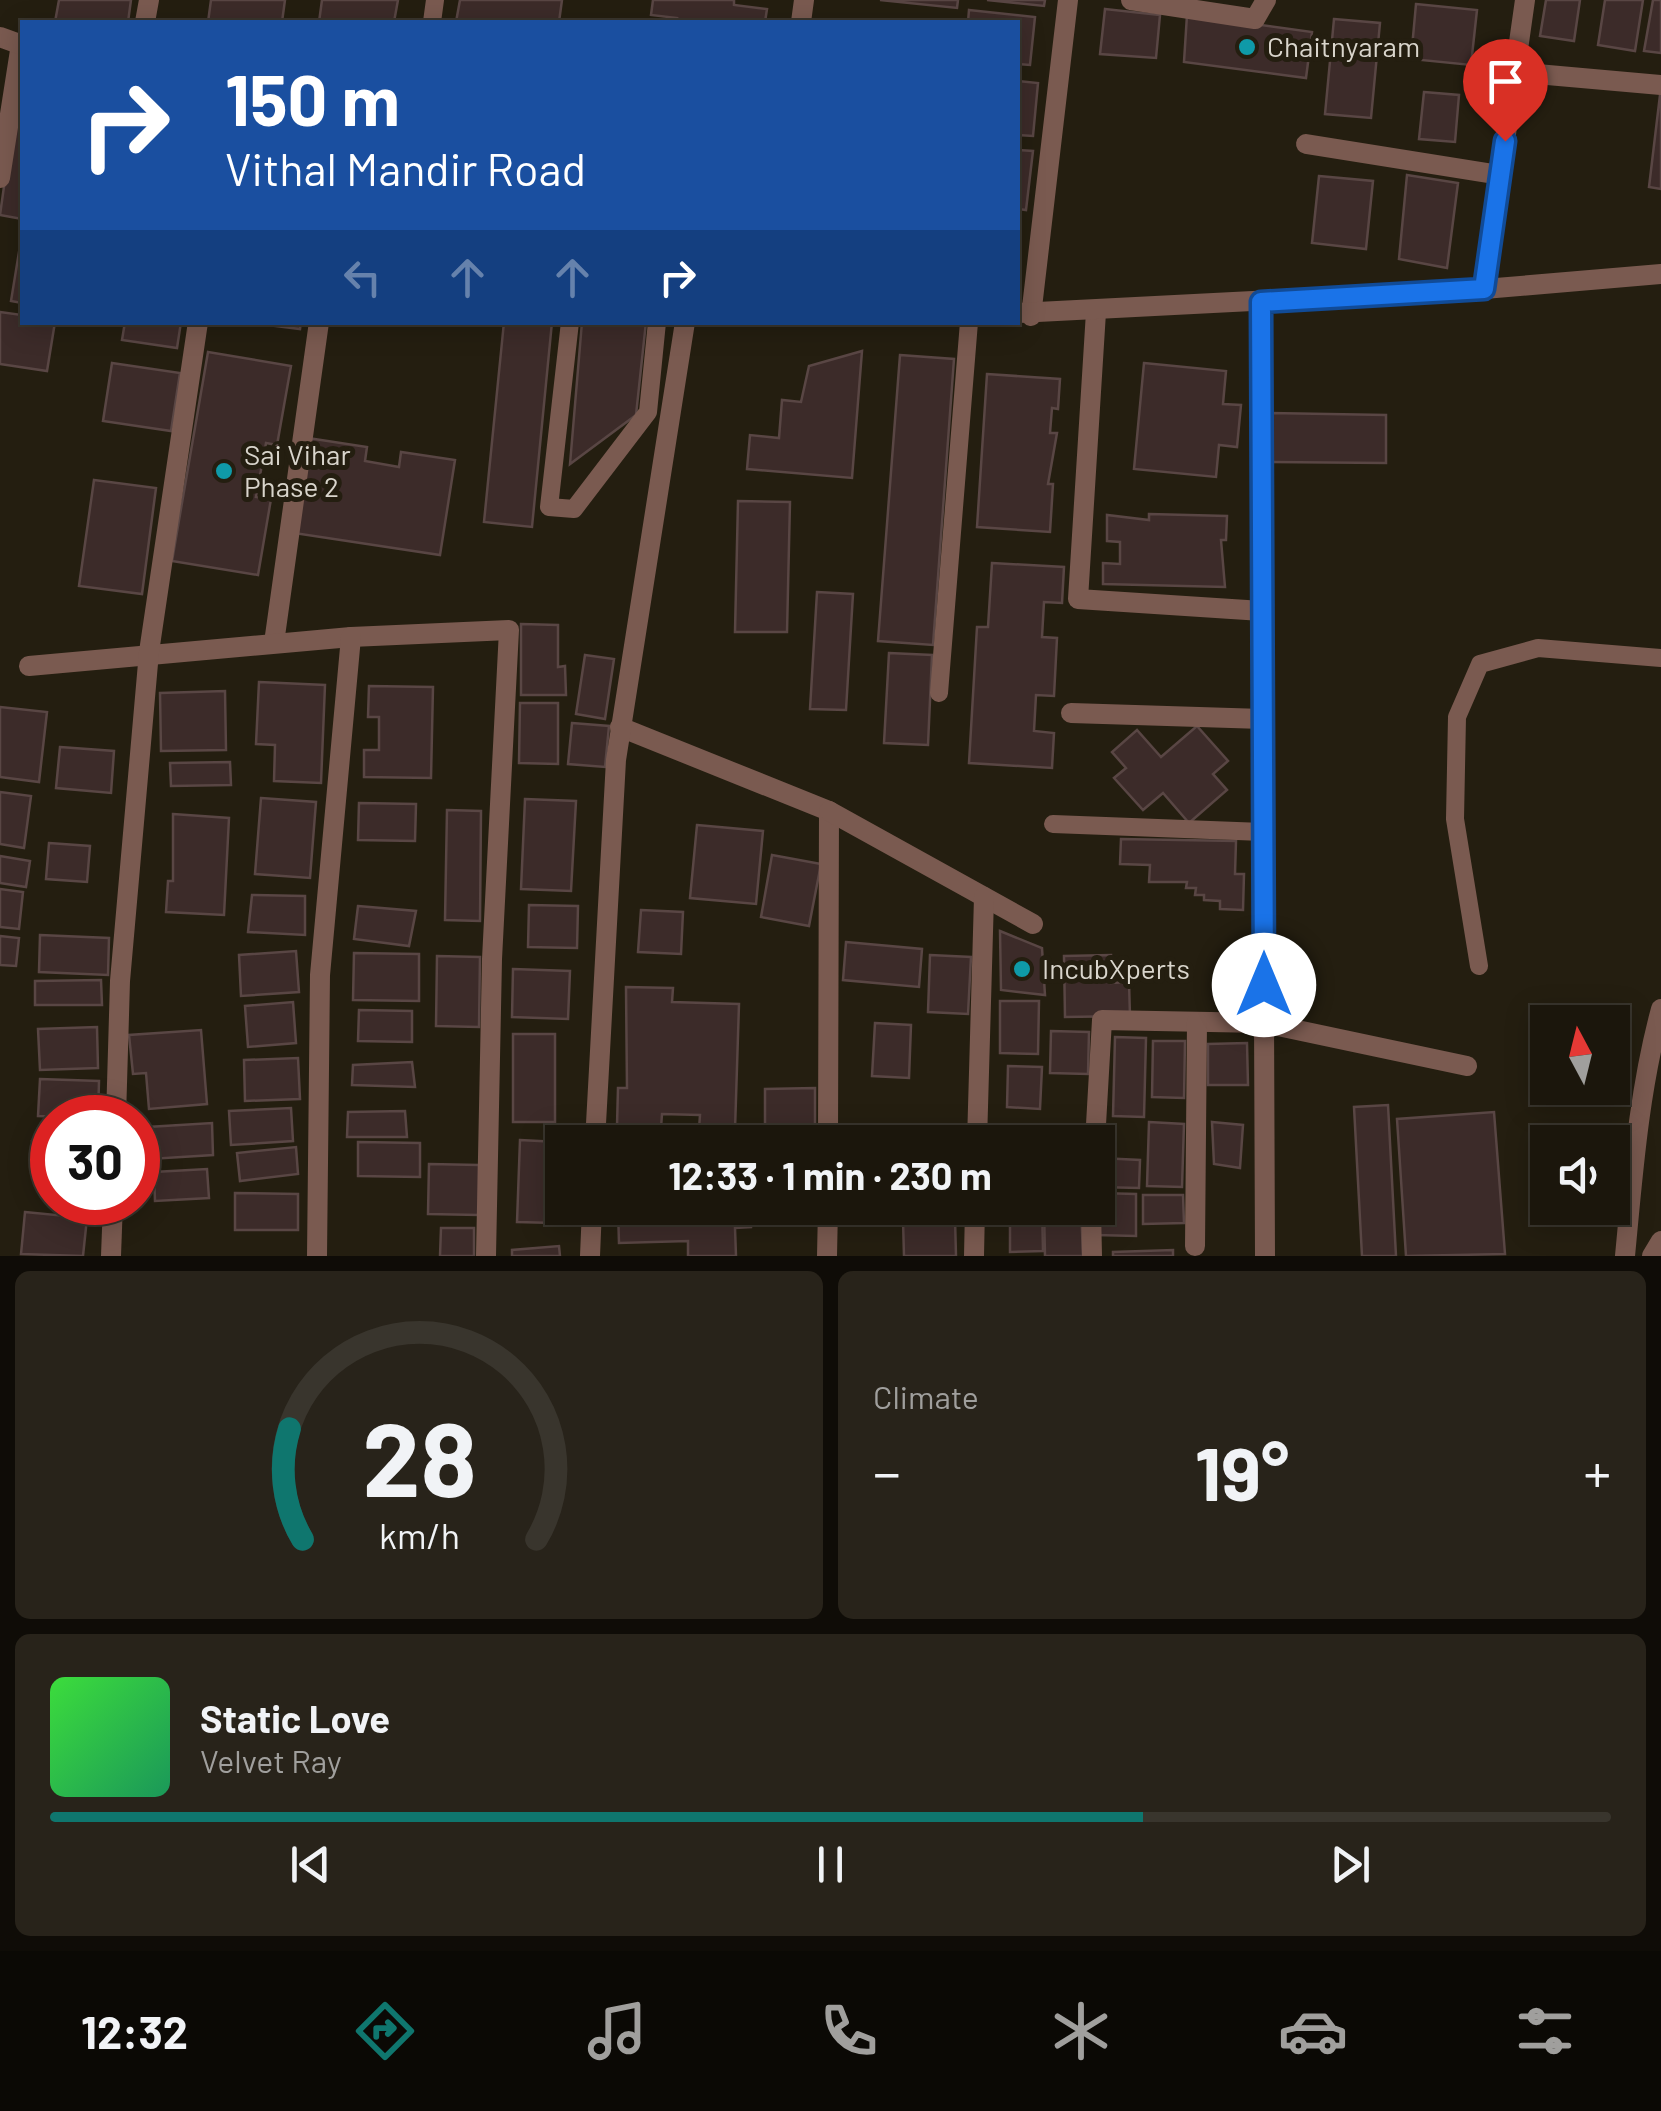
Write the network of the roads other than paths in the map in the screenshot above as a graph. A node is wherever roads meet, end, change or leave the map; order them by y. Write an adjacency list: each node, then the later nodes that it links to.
1 (1068, 0): 15 (street)
2 (1131, 0): 3 (street)
3 (1266, 0)
4 (1525, 0): 6 (street)
5 (20, 57): 10 (street)
6 (1514, 72): 7 (street); 9 (street)
7 (1661, 85)
8 (1306, 144): 9 (street)
9 (1500, 175): 12 (street)
10 (0, 178)
11 (1661, 274): 12 (street)
12 (1484, 289): 13 (street)
13 (1261, 302): 14 (street); 22 (street)
14 (1096, 312): 15 (street); 22 (street)
15 (1024, 314)
16 (198, 325): 25 (street)
17 (319, 325): 24 (street)
18 (570, 325): 19 (lane)
19 (657, 325)
20 (685, 325): 31 (street)
21 (969, 325): 28 (lane)
22 (1262, 611): 30 (street)
23 (351, 637): 24 (street); 55 (street); 56 (street)
24 (274, 642): 25 (street)
25 (150, 652): 27 (street); 42 (street)
26 (1661, 658): 37 (lane)
27 (29, 666)
28 (939, 693)
29 (1071, 713): 30 (street)
30 (1262, 719): 34 (street)
31 (620, 727): 32 (street); 43 (street)
32 (829, 811): 35 (street); 44 (street)
33 (1053, 824): 34 (lane)
34 (1263, 832): 40 (street)
35 (984, 897): 36 (street); 45 (street)
36 (1032, 924)
37 (1479, 966)
38 (1661, 1009): 62 (street)
39 (1197, 1022): 40 (street); 46 (street); 53 (street)
40 (1264, 1023): 41 (street); 61 (street)
41 (1467, 1066)
42 (117, 1095)
43 (596, 1125)
44 (828, 1125)
45 (977, 1125)
46 (1096, 1125)
47 (112, 1225): 54 (street)
48 (591, 1225): 57 (street)
49 (828, 1225): 58 (street)
50 (975, 1225): 59 (street)
51 (1091, 1225): 60 (street)
52 (1661, 1241): 63 (street)
53 (1196, 1246)
54 (111, 1256)
55 (318, 1256)
56 (486, 1256)
57 (590, 1256)
58 (827, 1256)
59 (974, 1256)
60 (1092, 1256)
61 (1265, 1256)
62 (1625, 1256)
63 (1652, 1256)

